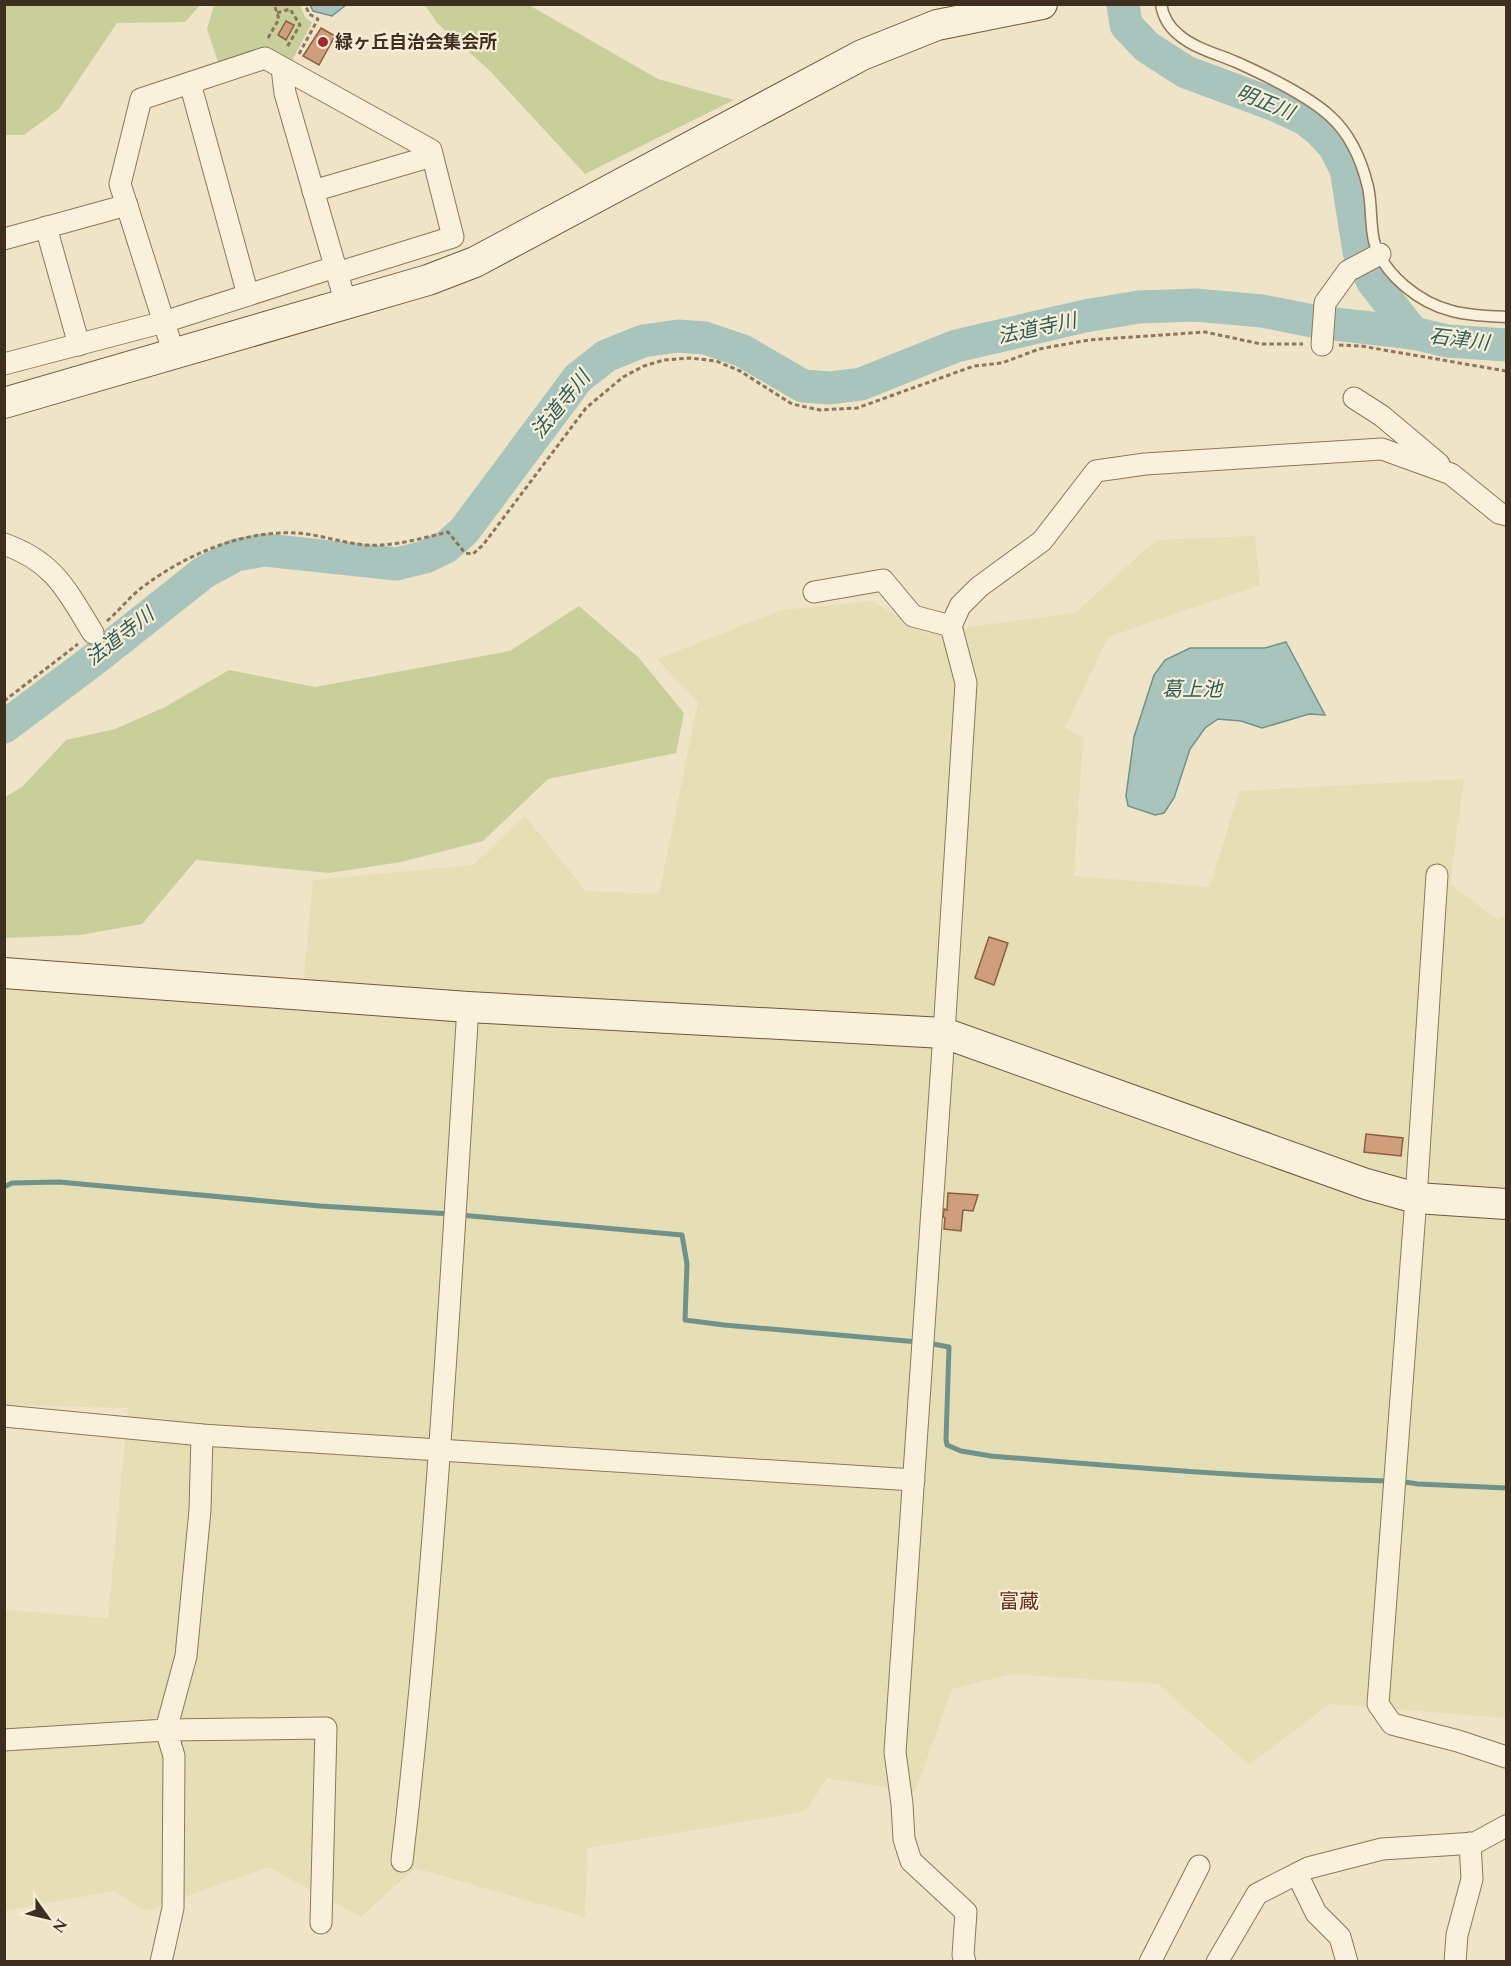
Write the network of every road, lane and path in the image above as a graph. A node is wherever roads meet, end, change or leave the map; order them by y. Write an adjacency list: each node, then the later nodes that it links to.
1 (305, 4): 5 (path)
2 (1161, 4): 12 (lane)
3 (1030, 7): 15 (street)
4 (277, 13): 5 (path)
5 (286, 63): 6 (street); 7 (street); 8 (street)
6 (190, 83): 9 (street); 14 (street)
7 (432, 156): 8 (street); 13 (street)
8 (313, 191): 13 (street)
9 (127, 205): 10 (street); 17 (street)
10 (46, 227): 11 (street); 18 (street)
11 (4, 239)
12 (1380, 254): 16 (lane); 19 (street)
13 (336, 270): 14 (street); 15 (street)
14 (248, 295): 17 (street)
15 (346, 304): 20 (street)
16 (1506, 317)
17 (164, 322): 18 (street); 20 (street)
18 (79, 345): 21 (street)
19 (1322, 345): 22 (path); 30 (path)
20 (174, 354): 24 (street)
21 (4, 364)
22 (1506, 371)
23 (1354, 398): 25 (street)
24 (4, 404)
25 (1451, 474): 26 (street); 29 (street)
26 (1506, 515)
27 (4, 544): 30 (street)
28 (814, 592): 29 (street)
29 (951, 626): 35 (street)
30 (93, 633): 31 (path)
31 (4, 701)
32 (1437, 875): 36 (street)
33 (4, 973): 34 (street)
34 (468, 1007): 35 (street); 40 (street)
35 (944, 1033): 36 (street); 41 (street)
36 (1416, 1198): 37 (street); 44 (street)
37 (1506, 1204)
38 (4, 1416): 39 (street)
39 (202, 1435): 40 (street); 42 (street)
40 (441, 1449): 41 (street); 47 (street)
41 (914, 1480): 52 (street)
42 (166, 1730): 43 (street); 50 (street); 51 (street)
43 (4, 1740)
44 (1506, 1757)
45 (1506, 1826): 46 (street)
46 (1470, 1843): 49 (street); 56 (street)
47 (402, 1861)
48 (1199, 1866): 53 (street)
49 (1297, 1874): 54 (street); 55 (street)
50 (321, 1923)
51 (161, 1962)
52 (965, 1962)
53 (1150, 1962)
54 (1216, 1962)
55 (1347, 1962)
56 (1455, 1962)

